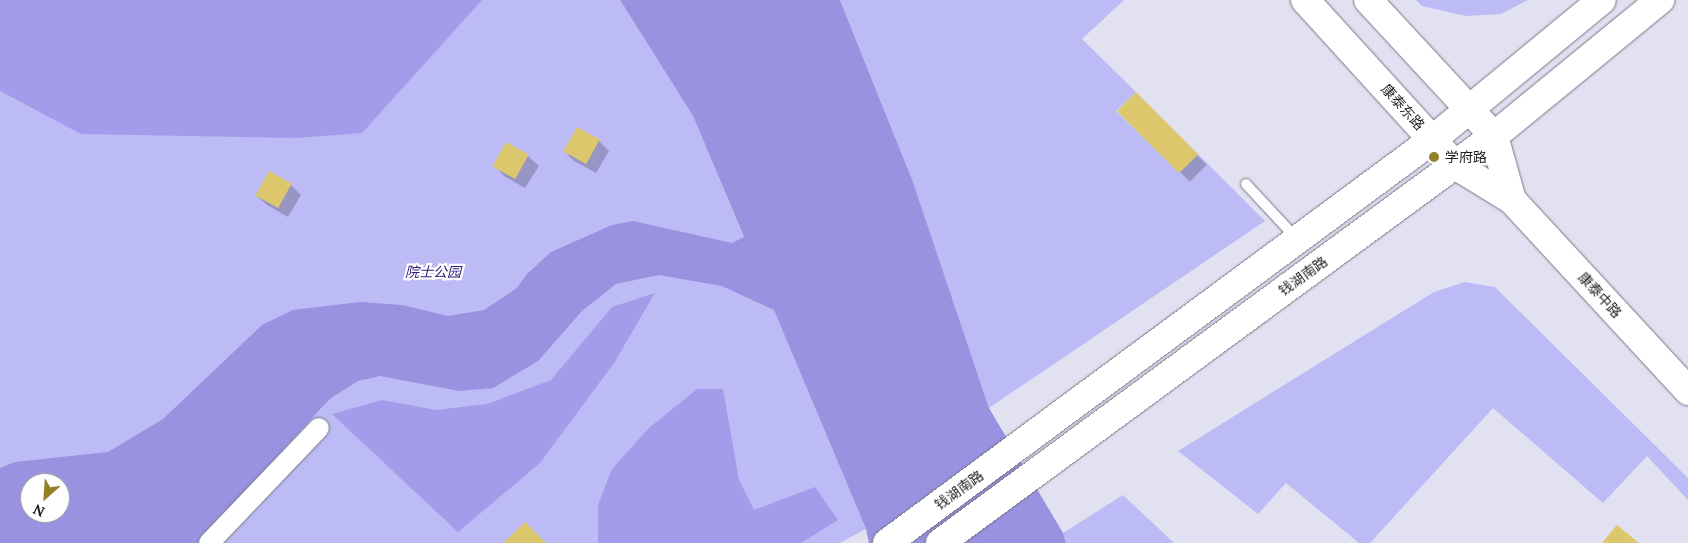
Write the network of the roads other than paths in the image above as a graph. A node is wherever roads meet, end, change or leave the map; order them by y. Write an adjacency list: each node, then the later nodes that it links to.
1 (1305, 0): 7 (main road, 康泰东路)
2 (1368, 0): 5 (main road)
3 (1602, 0): 5 (main road, 钱湖南路)
4 (1660, 0): 6 (main road, 钱湖南路)
5 (1469, 109): 6 (main road); 7 (main road, 钱湖南路)
6 (1494, 136): 8 (main road, 钱湖南路); 10 (main road)
7 (1432, 140): 8 (main road, 康泰东路); 11 (main road, 钱湖南路)
8 (1455, 165): 10 (main road, 康泰东路); 16 (main road, 钱湖南路)
9 (1246, 184): 11 (lane)
10 (1512, 200): 12 (main road, 康泰中路)
11 (1297, 239): 15 (main road, 钱湖南路)
12 (1688, 391)
13 (319, 428): 14 (street)
14 (209, 543)
15 (887, 543)
16 (940, 543)

